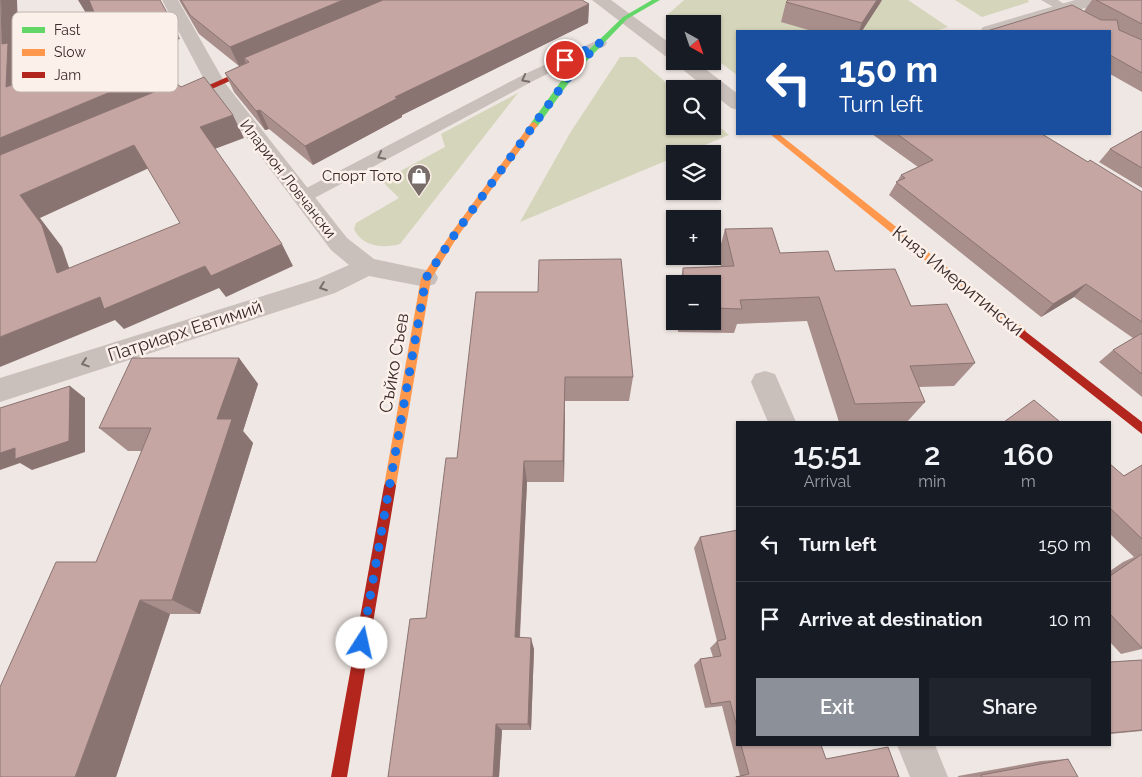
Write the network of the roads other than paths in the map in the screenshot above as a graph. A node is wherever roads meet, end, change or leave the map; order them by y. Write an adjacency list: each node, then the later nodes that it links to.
1 (170, 0): 8 (street, Иларион Ловчански)
2 (600, 0): 10 (street)
3 (631, 0): 10 (street, Съйко Съев)
4 (658, 0): 10 (street, Съйко Съев)
5 (1048, 0): 7 (lane)
6 (1092, 0): 7 (street)
7 (1064, 9): 11 (street); 12 (street)
8 (177, 12)
9 (178, 15): 17 (street, Иларион Ловчански)
10 (625, 18): 13 (street, Съйко Съев); 14 (street)
11 (1080, 18)
12 (992, 30)
13 (600, 43): 21 (lane, one-way to 21); 23 (street, Съйко Съев)
14 (666, 48)
15 (269, 62): 17 (street)
16 (695, 70): 18 (street)
17 (216, 84): 19 (street); 21 (street, Иларион Ловчански)
18 (736, 102)
19 (168, 105)
20 (775, 135): 27 (street, Княз Имеритински)
21 (303, 197): 22 (street, Иларион Ловчански)
22 (368, 267): 23 (street); 25 (street, Патриарх Евтимий, one-way to 25)
23 (426, 278): 29 (street, Съйко Съев)
24 (765, 382): 26 (street)
25 (0, 390)
26 (782, 421)
27 (1142, 429)
28 (916, 746): 30 (street)
29 (339, 777)
30 (929, 777)

